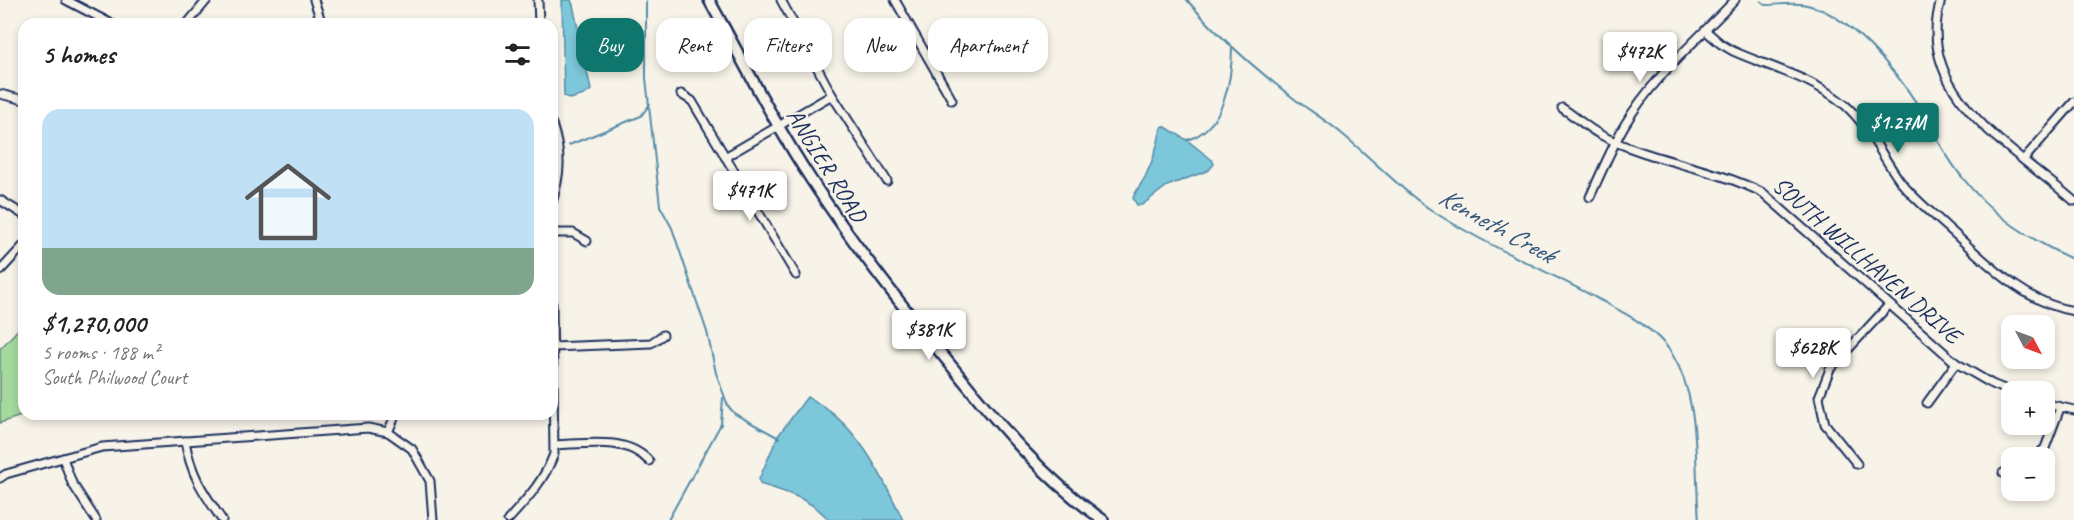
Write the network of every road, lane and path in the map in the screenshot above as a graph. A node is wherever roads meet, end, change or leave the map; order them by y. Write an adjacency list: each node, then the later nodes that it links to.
1 (66, 0): 10 (street)
2 (207, 0): 11 (street)
3 (314, 0): 12 (street)
4 (538, 0): 13 (street)
5 (709, 0): 22 (street, ANGIER ROAD)
6 (781, 0): 17 (street)
7 (895, 0): 19 (street)
8 (1735, 0): 14 (street)
9 (1941, 0): 26 (street)
10 (100, 18)
11 (191, 18)
12 (320, 18)
13 (539, 18)
14 (1706, 31): 23 (street); 39 (street)
15 (0, 94): 18 (street)
16 (681, 94): 25 (street)
17 (832, 95): 22 (street); 27 (street)
18 (18, 98)
19 (951, 100)
20 (2074, 102): 26 (street)
21 (1562, 108): 23 (street, SOUTH WILLHAVEN DRIVE)
22 (779, 126): 25 (street); 62 (street, ANGIER ROAD)
23 (1617, 141): 29 (street); 38 (street, SOUTH WILLHAVEN DRIVE)
24 (558, 147): 28 (street)
25 (725, 157): 37 (street)
26 (2024, 159): 31 (street)
27 (887, 181)
28 (558, 183)
29 (1590, 197)
30 (0, 200): 32 (street)
31 (2074, 201)
32 (18, 211)
33 (558, 233): 34 (street)
34 (587, 241)
35 (18, 252): 36 (street)
36 (0, 271)
37 (795, 275)
38 (1889, 305): 42 (street, SOUTH WILLHAVEN DRIVE); 56 (street)
39 (2074, 311)
40 (663, 335): 41 (street)
41 (558, 347)
42 (1956, 363): 43 (street, SOUTH WILLHAVEN DRIVE); 44 (street)
43 (2001, 388)
44 (1927, 403)
45 (2055, 406): 46 (street)
46 (2060, 408): 47 (street); 53 (street)
47 (2074, 410)
48 (393, 420): 50 (street)
49 (555, 420): 52 (street)
50 (388, 432): 51 (street); 60 (street)
51 (185, 441): 54 (street); 59 (street)
52 (556, 445): 55 (street); 61 (street)
53 (2045, 447)
54 (63, 458): 57 (street); 58 (street)
55 (649, 460)
56 (1857, 464)
57 (0, 478)
58 (96, 520)
59 (222, 520)
60 (433, 520)
61 (508, 520)
62 (1103, 520)

